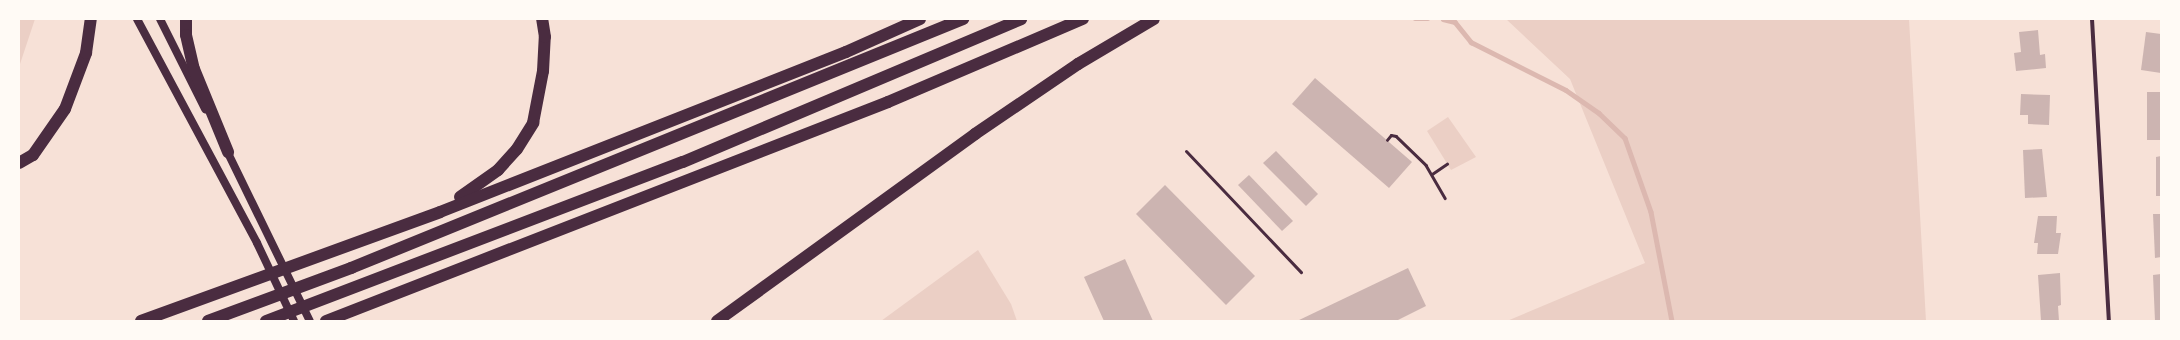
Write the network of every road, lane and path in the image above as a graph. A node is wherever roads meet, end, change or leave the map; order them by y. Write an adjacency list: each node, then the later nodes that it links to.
1 (92, 19): 15 (highway)
2 (137, 19): 24 (main road)
3 (160, 19): 14 (main road)
4 (186, 19): 14 (highway)
5 (542, 19): 19 (highway)
6 (920, 19): 19 (highway)
7 (963, 19): 21 (highway)
8 (1021, 19): 23 (highway)
9 (1083, 19): 26 (highway)
10 (1154, 19): 27 (highway)
11 (2092, 19): 28 (street)
12 (1387, 140): 17 (path)
13 (1186, 151): 20 (lane)
14 (228, 152): 25 (main road)
15 (19, 163)
16 (1447, 164): 17 (path)
17 (1432, 174): 18 (path)
18 (1445, 198)
19 (405, 224): 22 (highway)
20 (1300, 272)
21 (214, 319)
22 (141, 321)
23 (266, 321)
24 (294, 321)
25 (310, 321)
26 (326, 321)
27 (717, 321)
28 (2109, 321)

